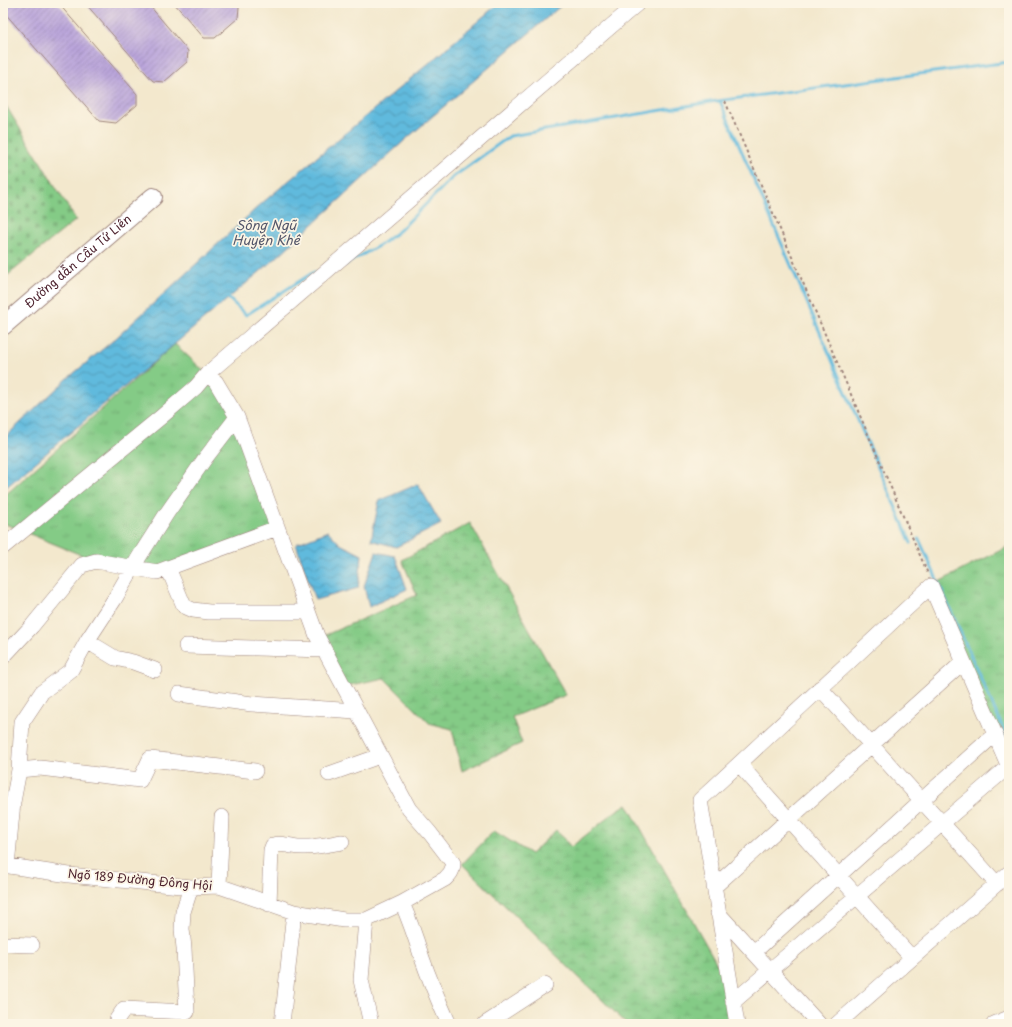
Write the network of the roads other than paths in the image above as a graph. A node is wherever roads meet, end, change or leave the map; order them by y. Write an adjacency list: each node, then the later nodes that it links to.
1 (638, 3): 4 (street)
2 (153, 197): 3 (main road, Đường dẫn Cầu Tứ Liên)
3 (3, 326)
4 (207, 374): 5 (street, Ngõ 189 Đường Đông Hội); 7 (street)
5 (237, 417): 6 (street, Ngõ 189 Đường Đông Hội); 8 (street)
6 (278, 528): 9 (street); 10 (street, Ngõ 189 Đường Đông Hội)
7 (3, 547)
8 (132, 568): 9 (street); 11 (street); 14 (street)
9 (168, 568): 10 (street)
10 (308, 612): 13 (street, Ngõ 189 Đường Đông Hội)
11 (87, 641): 16 (street); 25 (street)
12 (186, 646): 13 (street)
13 (324, 650): 19 (street, Ngõ 189 Đường Đông Hội)
14 (3, 657)
15 (963, 662): 17 (street); 20 (street); 21 (street)
16 (155, 670)
17 (820, 688): 21 (street); 23 (street)
18 (179, 694): 19 (street)
19 (356, 711): 22 (street, Ngõ 189 Đường Đông Hội)
20 (995, 734): 24 (street); 28 (street)
21 (872, 745): 28 (street); 30 (street)
22 (380, 756): 27 (street); 41 (street, Ngõ 189 Đường Đông Hội)
23 (739, 764): 30 (street); 39 (street)
24 (1009, 766): 31 (street)
25 (19, 770): 26 (street); 33 (street)
26 (255, 771)
27 (329, 774)
28 (922, 800): 31 (street); 35 (street)
29 (222, 817): 37 (street)
30 (788, 820): 35 (street); 39 (street)
31 (942, 823): 36 (street); 40 (street)
32 (342, 842): 42 (street)
33 (5, 865): 38 (street, Ngõ 189 Đường Đông Hội)
34 (1009, 873): 36 (street)
35 (839, 876): 40 (street); 48 (street)
36 (997, 884): 49 (street)
37 (219, 886): 38 (street, Ngõ 189 Đường Đông Hội); 42 (street, Ngõ 189 Đường Đông Hội)
38 (191, 887): 53 (street)
39 (714, 887): 44 (street)
40 (857, 896): 49 (street); 50 (street)
41 (402, 903): 45 (street, Ngõ 189 Đường Đông Hội); 58 (street)
42 (269, 904): 43 (street, Ngõ 189 Đường Đông Hội)
43 (294, 912): 45 (street, Ngõ 189 Đường Đông Hội); 56 (street)
44 (718, 913): 48 (street); 52 (street)
45 (366, 920): 57 (street)
46 (3, 944): 47 (street)
47 (32, 944)
48 (754, 952): 50 (street)
49 (912, 958): 62 (street)
50 (770, 970): 52 (street); 61 (street)
51 (545, 985): 59 (street)
52 (733, 1002): 60 (street)
53 (188, 1018): 55 (street)
54 (1009, 1018): 63 (street)
55 (117, 1024)
56 (282, 1024)
57 (371, 1024)
58 (449, 1024)
59 (485, 1024)
60 (737, 1024)
61 (819, 1024)
62 (838, 1024)
63 (994, 1024)

